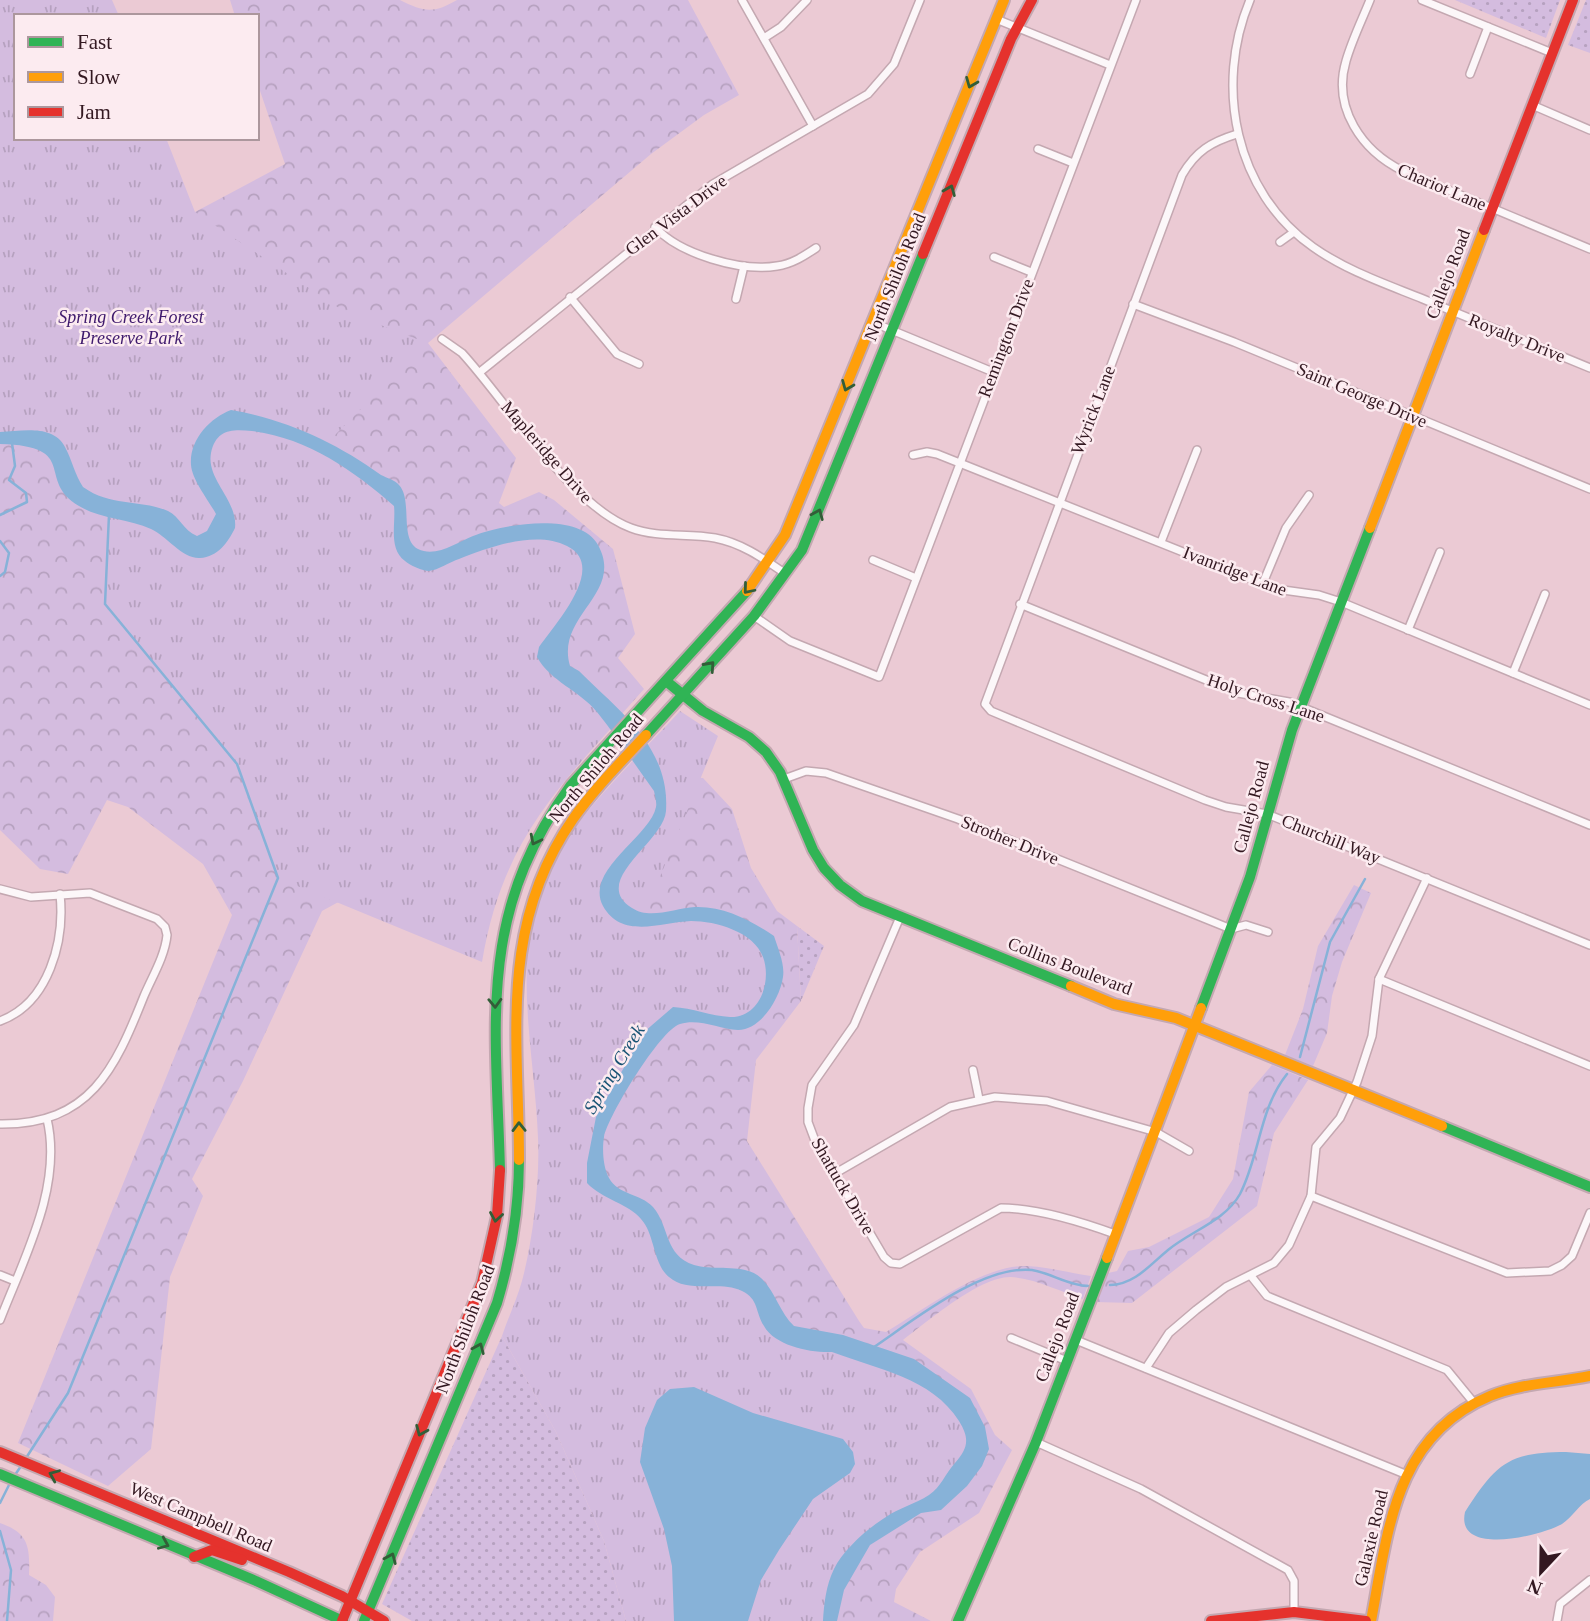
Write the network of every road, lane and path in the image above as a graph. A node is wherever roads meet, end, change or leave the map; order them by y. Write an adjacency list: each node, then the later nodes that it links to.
1 (742, 0): 14 (street)
2 (807, 0): 14 (street)
3 (920, 0): 19 (street, Glen Vista Drive)
4 (1004, 0): 11 (main road, North Shiloh Road)
5 (1031, 0): 12 (main road, North Shiloh Road)
6 (1136, 0): 16 (street, Remington Drive)
7 (1250, 0): 21 (street, Royalty Drive)
8 (1370, 0): 24 (street, Chariot Lane)
9 (1422, 0): 13 (street)
10 (1573, 0): 15 (main road, Callejo Road)
11 (996, 19): 12 (street); 37 (main road, North Shiloh Road, one-way to 37)
12 (1016, 27): 16 (street); 38 (main road, North Shiloh Road, one-way to 12)
13 (1489, 27): 15 (street); 17 (street)
14 (764, 38): 19 (street)
15 (1552, 53): 18 (main road, Callejo Road)
16 (1110, 65): 23 (street, Remington Drive)
17 (1470, 74)
18 (1532, 105): 20 (street); 24 (main road, Callejo Road)
19 (813, 126): 25 (street, Glen Vista Drive)
20 (1590, 130)
21 (1237, 134): 26 (street, Royalty Drive); 35 (street, Wyrick Lane)
22 (1038, 149): 23 (street)
23 (1073, 163): 32 (street, Remington Drive)
24 (1492, 208): 29 (street, Chariot Lane); 36 (main road, Callejo Road)
25 (655, 228): 31 (street); 33 (street, Glen Vista Drive)
26 (1294, 232): 27 (street); 36 (street, Royalty Drive)
27 (1280, 242)
28 (816, 248): 31 (street)
29 (1590, 249)
30 (994, 257): 32 (street)
31 (744, 266): 34 (street)
32 (1031, 272): 43 (street, Remington Drive)
33 (570, 297): 40 (street); 42 (street, Glen Vista Drive)
34 (736, 299)
35 (1133, 304): 44 (street, Saint George Drive); 50 (street, Wyrick Lane)
36 (1452, 312): 41 (street, Royalty Drive); 44 (main road, Callejo Road)
37 (872, 322): 38 (street); 54 (main road, North Shiloh Road, one-way to 54)
38 (892, 332): 43 (street); 55 (main road, North Shiloh Road, one-way to 38)
39 (442, 339): 42 (street, Mapleridge Drive)
40 (639, 364)
41 (1590, 368)
42 (480, 372): 54 (street, Mapleridge Drive)
43 (993, 373): 47 (street, Remington Drive)
44 (1412, 416): 48 (street, Saint George Drive); 59 (main road, Callejo Road)
45 (1197, 450): 51 (street)
46 (914, 455): 47 (street, Ivanridge Lane)
47 (960, 462): 50 (street, Ivanridge Lane); 56 (street, Remington Drive)
48 (1590, 489)
49 (1309, 495): 57 (street)
50 (1059, 501): 51 (street, Ivanridge Lane); 60 (street, Wyrick Lane)
51 (1161, 542): 57 (street, Ivanridge Lane)
52 (1440, 552): 62 (street)
53 (873, 560): 56 (street)
54 (769, 562): 55 (street, Mapleridge Drive); 64 (main road, North Shiloh Road, one-way to 64)
55 (787, 574): 61 (main road, North Shiloh Road)
56 (916, 578): 61 (street, Remington Drive)
57 (1262, 583): 59 (street, Ivanridge Lane)
58 (1545, 593): 63 (street)
59 (1341, 602): 62 (street, Ivanridge Lane); 67 (main road, Callejo Road)
60 (1020, 604): 67 (street, Holy Cross Lane); 68 (street, Wyrick Lane)
61 (754, 616): 65 (main road, North Shiloh Road, one-way to 61)
62 (1408, 630): 63 (street, Ivanridge Lane)
63 (1513, 673): 66 (street, Ivanridge Lane)
64 (666, 681): 65 (main road, Collins Boulevard); 112 (main road, North Shiloh Road, one-way to 112)
65 (683, 696): 69 (main road, Collins Boulevard); 114 (main road, North Shiloh Road, one-way to 65)
66 (1590, 705)
67 (1301, 707): 70 (main road, Callejo Road); 71 (street, Holy Cross Lane)
68 (991, 711): 70 (street, Churchill Way)
69 (784, 779): 75 (main road, Collins Boulevard); 76 (street, Strother Drive)
70 (1267, 814): 72 (street, Churchill Way); 76 (main road, Callejo Road)
71 (1590, 825)
72 (1427, 878): 78 (street, Churchill Way); 79 (street)
73 (0, 888): 74 (street)
74 (60, 894): 80 (street); 86 (street)
75 (900, 917): 81 (main road, Collins Boulevard); 90 (street, Shattuck Drive)
76 (1231, 929): 77 (street, Strother Drive); 81 (main road, Callejo Road)
77 (1268, 932)
78 (1590, 944)
79 (1379, 979): 82 (street); 84 (street)
80 (0, 1021)
81 (1196, 1026): 84 (main road, Collins Boulevard); 88 (main road, Callejo Road)
82 (1590, 1066)
83 (973, 1070): 85 (street)
84 (1354, 1091): 91 (main road, Collins Boulevard); 92 (street)
85 (979, 1099): 88 (street); 90 (street)
86 (47, 1119): 87 (street); 97 (street)
87 (0, 1124)
88 (1156, 1132): 89 (street); 94 (main road, Callejo Road)
89 (1189, 1151)
90 (834, 1174): 94 (street, Shattuck Drive)
91 (1590, 1187)
92 (1311, 1196): 93 (street); 96 (street)
93 (1590, 1213)
94 (1115, 1234): 100 (main road, Callejo Road)
95 (0, 1275): 97 (street)
96 (1251, 1276): 102 (street); 104 (street)
97 (15, 1281): 98 (street)
98 (0, 1320)
99 (1011, 1338): 101 (street)
100 (1076, 1340): 101 (main road, Callejo Road); 102 (street)
101 (1067, 1361): 105 (main road, Callejo Road)
102 (1146, 1368): 108 (street)
103 (1590, 1376): 104 (main road, Galaxie Road)
104 (1474, 1403): 108 (main road, Galaxie Road)
105 (1036, 1443): 113 (street); 117 (main road, Callejo Road)
106 (0, 1452): 110 (main road, West Campbell Road, one-way to 106)
107 (0, 1474): 109 (main road, one-way to 109)
108 (1405, 1474): 119 (main road, Galaxie Road)
109 (194, 1557): 110 (main road); 115 (main road)
110 (289, 1573): 112 (main road, West Campbell Road)
111 (1590, 1580): 120 (street)
112 (351, 1601): 114 (main road, West Campbell Road); 115 (main road, North Shiloh Road)
113 (1294, 1612): 118 (main road); 119 (main road)
114 (366, 1616): 116 (main road, West Campbell Road)
115 (342, 1621)
116 (384, 1621)
117 (958, 1621)
118 (1211, 1621)
119 (1368, 1621)
120 (1557, 1621)

